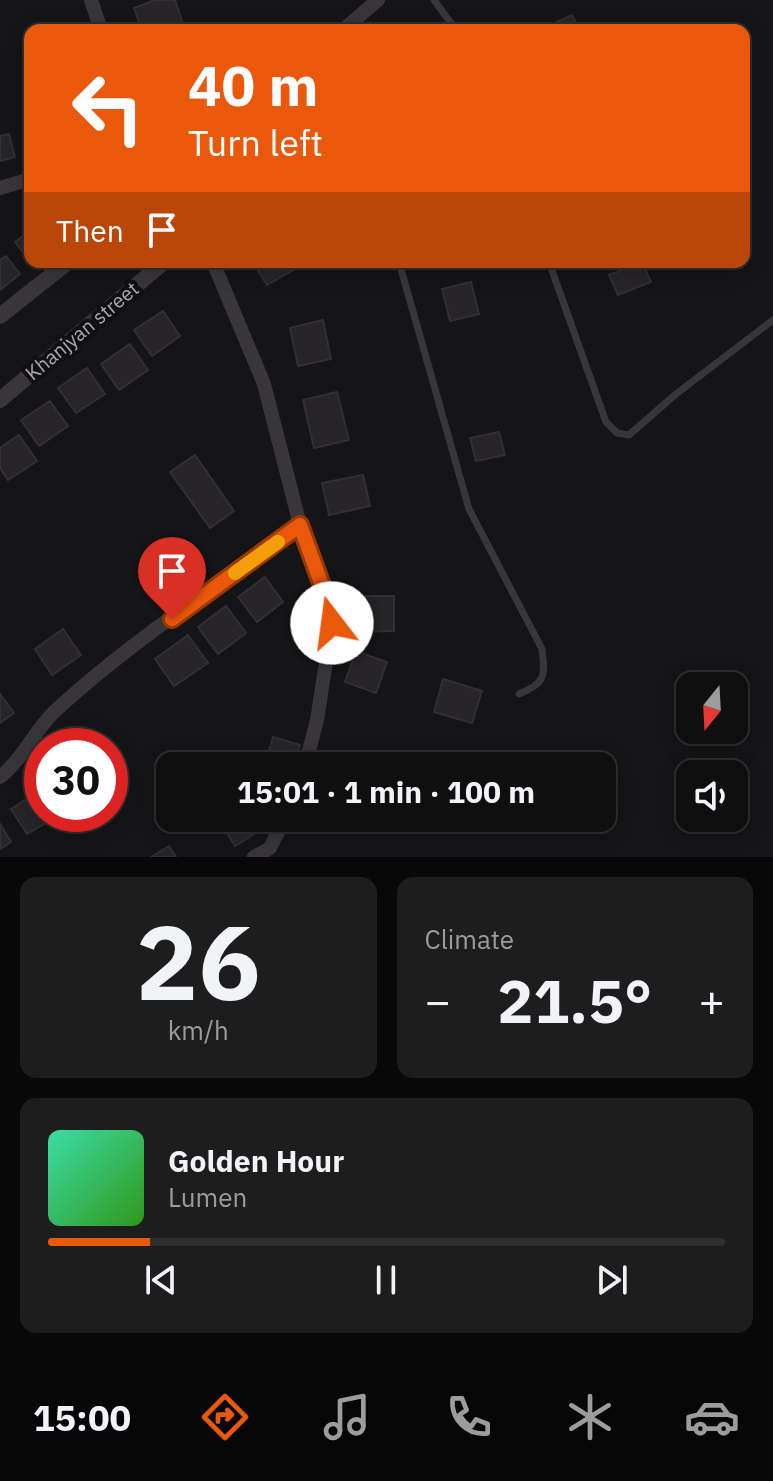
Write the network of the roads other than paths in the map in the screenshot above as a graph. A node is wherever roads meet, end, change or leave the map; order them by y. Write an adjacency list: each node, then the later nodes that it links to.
1 (91, 0): 4 (street)
2 (378, 0): 5 (street)
3 (434, 0): 6 (lane)
4 (99, 24)
5 (350, 24)
6 (452, 24)
7 (24, 181): 8 (street)
8 (0, 188)
9 (60, 268): 14 (street)
10 (157, 268): 16 (street, Khanjyan street)
11 (216, 268): 17 (street)
12 (401, 268): 18 (lane)
13 (551, 268): 15 (lane)
14 (0, 316)
15 (773, 320)
16 (0, 400)
17 (300, 525): 19 (street); 20 (street)
18 (519, 694)
19 (309, 752)
20 (0, 777)
21 (278, 832): 22 (street)
22 (254, 857)

